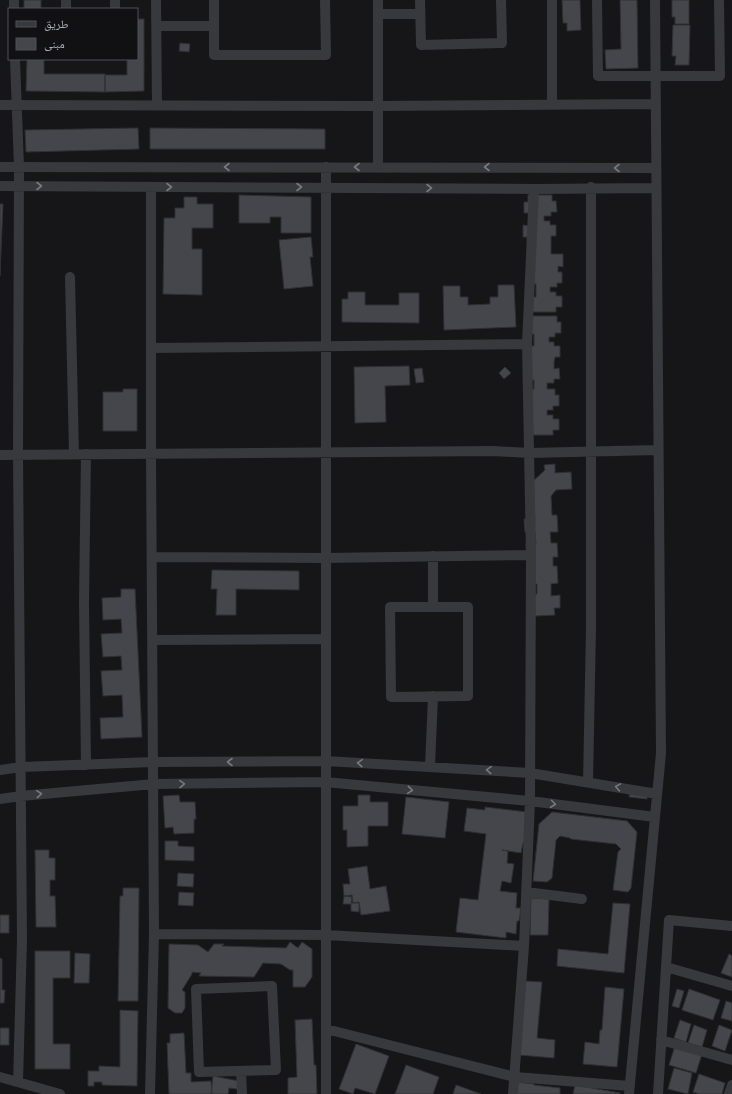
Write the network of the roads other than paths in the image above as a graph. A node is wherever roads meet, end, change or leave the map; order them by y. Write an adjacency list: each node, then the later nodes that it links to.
1 (156, 0): 13 (street)
2 (214, 0): 14 (street)
3 (325, 0): 14 (street)
4 (378, 0): 11 (street)
5 (420, 0): 12 (street)
6 (501, 0): 12 (street)
7 (552, 0): 21 (street)
8 (597, 0): 16 (street)
9 (655, 0): 16 (street)
10 (719, 0): 16 (street)
11 (378, 14): 12 (street); 22 (street)
12 (420, 14)
13 (157, 26): 14 (street); 20 (street)
14 (214, 26)
15 (15, 60): 19 (street)
16 (656, 76): 17 (street)
17 (656, 104): 21 (street); 27 (street)
18 (0, 105): 19 (street)
19 (16, 105): 20 (street); 24 (street)
20 (157, 105): 22 (street)
21 (552, 105): 22 (street)
22 (378, 106): 26 (street)
23 (0, 167): 24 (street)
24 (19, 167): 25 (street, one-way to 24); 29 (street)
25 (326, 167): 26 (street, one-way to 25); 31 (street)
26 (378, 167): 27 (street, one-way to 26)
27 (656, 168): 33 (street)
28 (0, 186): 29 (street)
29 (19, 186): 30 (street, one-way to 30); 47 (street)
30 (151, 187): 31 (street, one-way to 31); 38 (street)
31 (326, 187): 34 (street, one-way to 34); 37 (street)
32 (591, 187): 33 (street); 34 (street); 40 (street)
33 (656, 188): 39 (street)
34 (534, 189): 36 (street)
35 (70, 277): 43 (street)
36 (527, 344): 37 (street); 42 (street)
37 (326, 346): 38 (street); 41 (street)
38 (151, 348): 45 (street)
39 (658, 450): 40 (street); 66 (street)
40 (591, 451): 42 (street); 64 (street)
41 (326, 452): 42 (street); 45 (street); 51 (street)
42 (529, 452): 49 (street)
43 (74, 454): 44 (street); 47 (street)
44 (86, 454): 45 (street); 58 (street)
45 (151, 454): 50 (street)
46 (0, 455): 47 (street)
47 (18, 455): 59 (street)
48 (433, 556): 49 (street); 51 (street); 52 (street)
49 (531, 556): 62 (street)
50 (152, 557): 51 (street); 54 (street)
51 (325, 558): 53 (street)
52 (433, 607): 55 (street); 55 (street)
53 (325, 639): 54 (street); 56 (street)
54 (152, 640): 57 (street)
55 (433, 696): 60 (street)
56 (326, 761): 57 (street, one-way to 57); 60 (street, one-way to 56); 63 (street)
57 (153, 762): 58 (street); 65 (street)
58 (86, 765): 59 (street)
59 (20, 767): 61 (street); 67 (street)
60 (430, 767): 62 (street, one-way to 60)
61 (0, 770)
62 (530, 773): 64 (street); 69 (street)
63 (326, 782): 65 (street, one-way to 63); 69 (street, one-way to 69); 75 (street)
64 (588, 782): 66 (street, one-way to 64)
65 (154, 784): 67 (street, one-way to 65); 74 (street)
66 (657, 794): 70 (street)
67 (21, 796): 68 (street); 85 (street)
68 (0, 799)
69 (530, 801): 70 (street, one-way to 70); 71 (street)
70 (655, 817): 87 (street)
71 (526, 892): 72 (street); 76 (street)
72 (582, 899)
73 (732, 926): 77 (street)
74 (154, 934): 75 (street); 89 (street)
75 (326, 935): 76 (street); 79 (street)
76 (524, 946): 84 (street)
77 (666, 967): 78 (street); 80 (street)
78 (732, 986)
79 (326, 1029): 84 (street); 91 (street)
80 (661, 1040): 81 (street); 93 (street)
81 (732, 1060)
82 (241, 1071): 82 (street); 90 (street)
83 (0, 1077): 85 (street)
84 (515, 1077): 87 (street); 92 (street)
85 (18, 1082): 88 (street)
86 (732, 1085): 94 (street)
87 (629, 1090)
88 (60, 1094)
89 (150, 1094)
90 (242, 1094)
91 (326, 1094)
92 (513, 1094)
93 (658, 1094)
94 (729, 1094)

